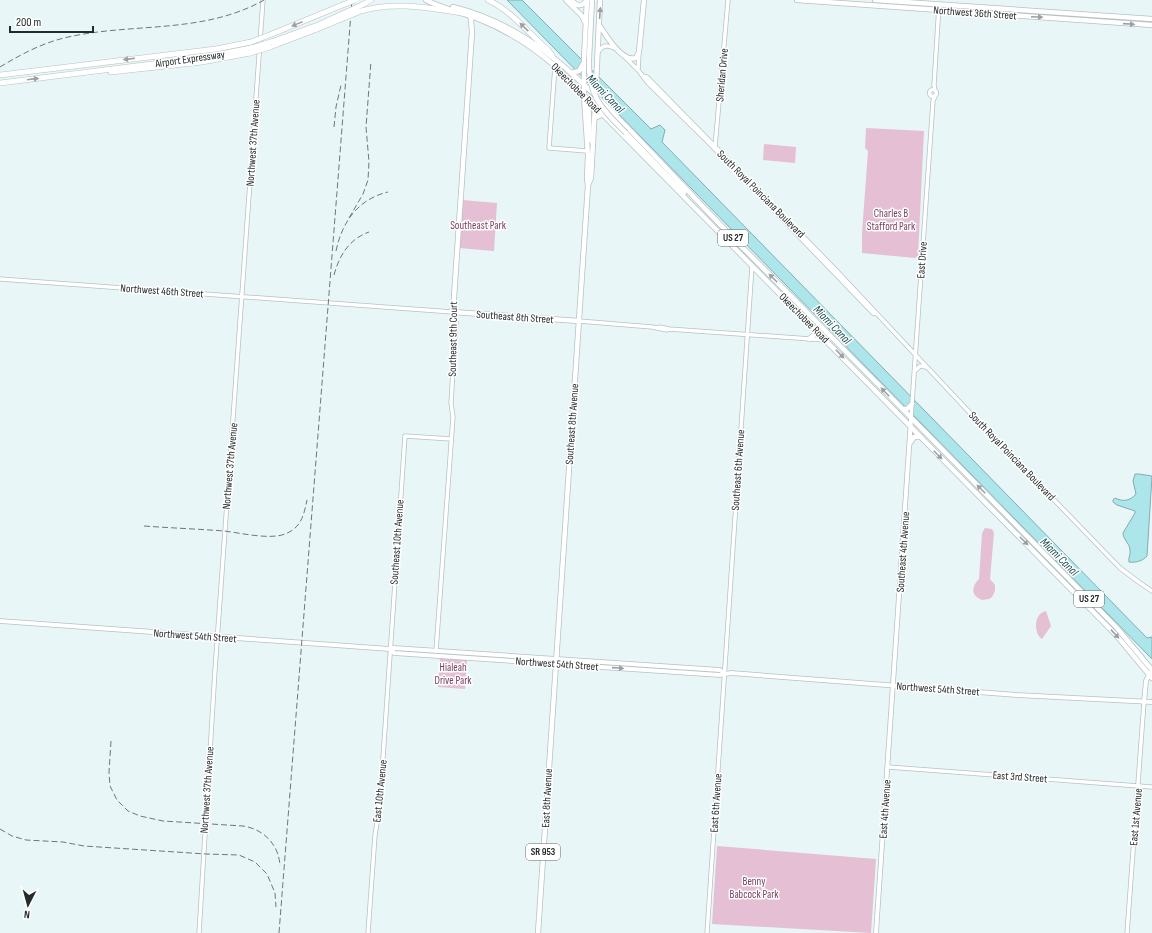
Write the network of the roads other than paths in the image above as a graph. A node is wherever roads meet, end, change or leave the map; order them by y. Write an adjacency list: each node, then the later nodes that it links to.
1 (263, 0): 58 (street, Northwest 37th Avenue)
2 (355, 0): 40 (highway, Airport Expressway, one-way to 40, bridge)
3 (371, 0): 17 (highway, Airport Expressway)
4 (426, 0): 19 (main road, Okeechobee Road / US 27)
5 (432, 0): 22 (main road, Okeechobee Road / US 27)
6 (488, 0): 34 (highway, one-way to 6)
7 (566, 0): 25 (main road)
8 (571, 0): 9 (main road)
9 (587, 0): 25 (main road, SR 953)
10 (592, 0): 36 (main road)
11 (600, 0): 28 (main road, SR 953, one-way to 11)
12 (644, 0): 32 (main road)
13 (728, 0): 52 (street, Sheridan Drive)
14 (797, 0): 18 (main road, Northwest 36th Street)
15 (875, 0): 16 (main road, Northwest 36th Street)
16 (939, 5): 18 (street); 21 (main road, Northwest 36th Street)
17 (361, 8): 19 (highway); 41 (highway, Airport Expressway, one-way to 17, bridge)
18 (938, 11): 26 (main road, Northwest 36th Street, one-way to 26); 43 (street)
19 (462, 13): 20 (main road, Okeechobee Road / US 27)
20 (470, 16): 23 (main road, Okeechobee Road / US 27); 30 (main road, Southeast 9th Court)
21 (1106, 16): 24 (main road, Northwest 36th Street); 26 (main road)
22 (489, 18): 23 (main road); 34 (main road, Okeechobee Road / US 27)
23 (478, 19): 30 (main road, Southeast 9th Court); 37 (main road, Okeechobee Road / US 27)
24 (1152, 20): 27 (main road)
25 (585, 22): 36 (main road, SR 953)
26 (1106, 22): 27 (main road, Northwest 36th Street, one-way to 27)
27 (1142, 24): 29 (main road, Northwest 36th Street)
28 (599, 25): 31 (main road, South Royal Poinciana Boulevard); 33 (main road, SR 953)
29 (1152, 25)
30 (472, 28): 60 (main road, Southeast 9th Court)
31 (616, 49): 33 (street); 35 (main road, South Royal Poinciana Boulevard)
32 (639, 52): 35 (main road); 38 (street)
33 (597, 53): 44 (main road, SR 953)
34 (552, 55): 39 (main road, Okeechobee Road / US 27)
35 (624, 56): 38 (street, South Royal Poinciana Boulevard)
36 (586, 60): 39 (main road); 42 (main road, SR 953); 55 (main road, bridge)
37 (555, 66): 45 (main road, Okeechobee Road / US 27); 53 (street)
38 (638, 70): 52 (street, South Royal Poinciana Boulevard)
39 (571, 73): 42 (main road, Okeechobee Road / US 27)
40 (0, 75)
41 (0, 83)
42 (584, 85): 44 (main road, Okeechobee Road / US 27); 45 (main road, SR 953); 47 (main road)
43 (933, 90): 46 (street); 46 (street)
44 (595, 93): 48 (main road, SR 953); 66 (main road, Okeechobee Road / US 27, one-way to 44)
45 (584, 96): 47 (main road, Okeechobee Road / US 27); 53 (main road, SR 953)
46 (933, 96): 68 (street, East Drive)
47 (588, 100): 48 (main road, Okeechobee Road / US 27); 51 (main road)
48 (595, 107): 49 (main road, Okeechobee Road / US 27); 50 (main road, SR 953)
49 (602, 115): 50 (main road); 55 (main road, Okeechobee Road / US 27)
50 (594, 118): 51 (main road, SR 953)
51 (593, 143): 54 (main road, SR 953)
52 (715, 149): 67 (street, South Royal Poinciana Boulevard)
53 (587, 151): 54 (main road, SR 953)
54 (588, 185): 61 (main road, Southeast 8th Avenue / SR 953)
55 (714, 227): 56 (main road, Okeechobee Road / US 27)
56 (752, 265): 62 (main road, Okeechobee Road / US 27); 63 (street, Southeast 6th Avenue)
57 (0, 279): 58 (street, Northwest 46th Street)
58 (242, 296): 59 (street, Northwest 46th Street); 83 (street, Northwest 37th Avenue)
59 (324, 303): 60 (street, Southeast 8th Street)
60 (453, 312): 61 (main road, Southeast 8th Street); 77 (street, Southeast 9th Court)
61 (579, 321): 63 (street, Southeast 8th Street); 87 (main road, Southeast 8th Avenue / SR 953)
62 (815, 329): 64 (main road); 65 (main road, Okeechobee Road / US 27)
63 (748, 334): 64 (street, Southeast 8th Street); 91 (street, Southeast 6th Avenue)
64 (809, 339): 65 (street, Southeast 8th Street)
65 (826, 340): 66 (main road); 75 (main road, Okeechobee Road / US 27, one-way to 75)
66 (839, 345): 73 (main road, Okeechobee Road / US 27, one-way to 66)
67 (909, 348): 68 (street, South Royal Poinciana Boulevard); 69 (street)
68 (915, 355): 69 (street, East Drive); 70 (street, South Royal Poinciana Boulevard)
69 (914, 366): 71 (street, East Drive)
70 (928, 368): 71 (street); 81 (street, South Royal Poinciana Boulevard)
71 (914, 373): 72 (street, East Drive)
72 (912, 404): 73 (main road); 74 (street, East Drive)
73 (904, 409): 74 (main road, Okeechobee Road / US 27)
74 (911, 417): 75 (main road, Southeast 4th Avenue); 80 (main road, Okeechobee Road / US 27, one-way to 74)
75 (911, 427): 76 (main road, Okeechobee Road / US 27); 78 (main road, Southeast 4th Avenue)
76 (921, 437): 78 (main road); 79 (main road, Okeechobee Road / US 27, one-way to 79)
77 (451, 439): 84 (street, Southeast 10th Avenue); 85 (street, Southeast 9th Court)
78 (910, 443): 92 (main road, Southeast 4th Avenue)
79 (997, 514): 80 (main road); 90 (main road, Okeechobee Road / US 27, one-way to 90)
80 (1008, 517): 90 (main road, Okeechobee Road / US 27)
81 (1152, 591)
82 (0, 621): 83 (main road, Northwest 54th Street)
83 (217, 638): 84 (main road, Northwest 54th Street); 98 (street, Northwest 37th Avenue)
84 (390, 649): 85 (main road, Northwest 54th Street); 86 (main road, Northwest 54th Street); 99 (street, East 10th Avenue)
85 (436, 651): 86 (main road, Northwest 54th Street)
86 (471, 655): 87 (main road, Northwest 54th Street); 87 (main road, Northwest 54th Street)
87 (556, 661): 88 (main road, Northwest 54th Street); 89 (main road, Northwest 54th Street, one-way to 89); 100 (main road, East 8th Avenue / SR 953)
88 (674, 667): 89 (main road); 91 (main road, Northwest 54th Street)
89 (640, 670): 91 (main road, Northwest 54th Street)
90 (1151, 673): 93 (main road)
91 (725, 674): 92 (main road, Northwest 54th Street); 101 (street, East 6th Avenue)
92 (894, 686): 93 (main road, Northwest 54th Street); 95 (main road, East 4th Avenue)
93 (1144, 702): 94 (main road, Northwest 54th Street); 96 (street, East 1st Avenue)
94 (1152, 702)
95 (888, 767): 96 (street, East 3rd Street); 102 (main road, East 4th Avenue)
96 (1138, 786): 97 (street, East 3rd Street); 103 (street, East 1st Avenue)
97 (1152, 787)
98 (198, 933)
99 (368, 933)
100 (538, 933)
101 (707, 933)
102 (876, 933)
103 (1127, 933)

